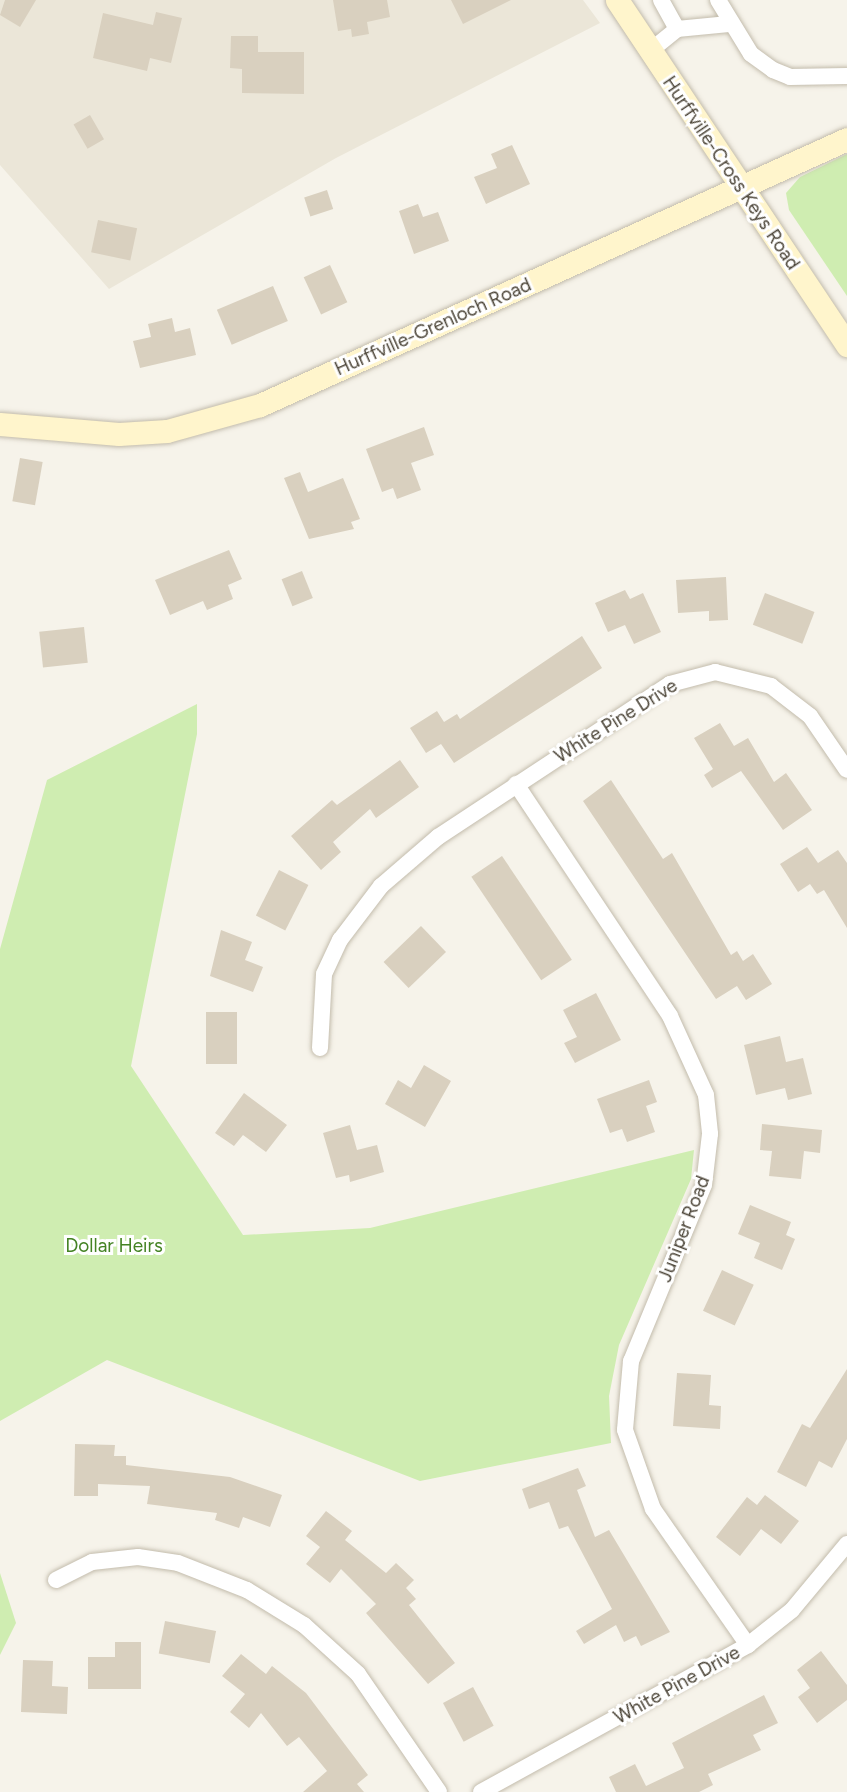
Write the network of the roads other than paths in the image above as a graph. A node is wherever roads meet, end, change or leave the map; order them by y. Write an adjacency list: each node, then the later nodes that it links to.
1 (617, 0): 6 (main road, Hurffville-Cross Keys Road)
2 (661, 0): 5 (street)
3 (718, 0): 4 (street)
4 (729, 24): 5 (street); 7 (street)
5 (677, 29): 6 (street)
6 (650, 51): 9 (main road, Hurffville-Cross Keys Road)
7 (847, 76)
8 (847, 139): 9 (main road, Hurffville-Grenloch Road)
9 (739, 190): 10 (main road, Hurffville-Cross Keys Road); 11 (main road, Hurffville-Grenloch Road)
10 (847, 345)
11 (0, 424)
12 (847, 770): 13 (street, White Pine Drive)
13 (516, 784): 14 (street, White Pine Drive); 17 (street, Juniper Road)
14 (320, 1048)
15 (847, 1544): 17 (street, White Pine Drive)
16 (56, 1580): 18 (street)
17 (748, 1645): 19 (street, White Pine Drive)
18 (439, 1792)
19 (481, 1792)

